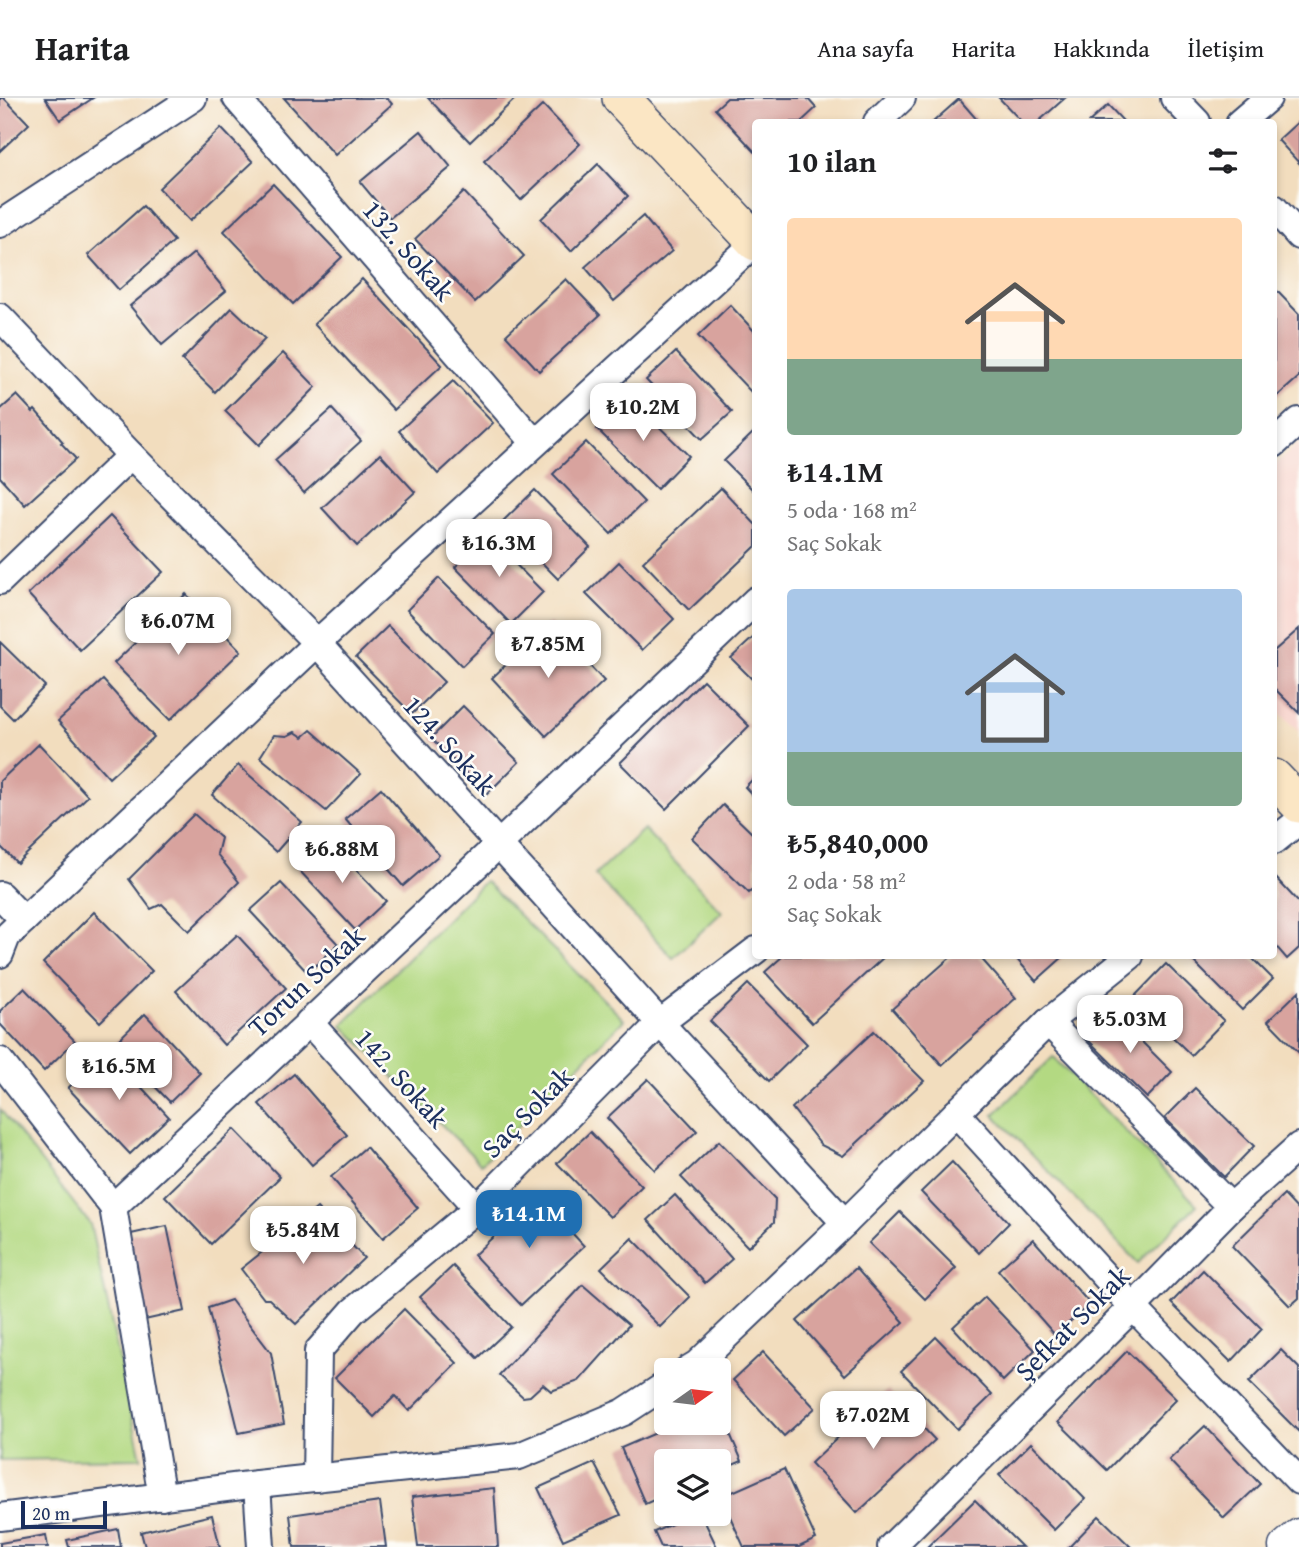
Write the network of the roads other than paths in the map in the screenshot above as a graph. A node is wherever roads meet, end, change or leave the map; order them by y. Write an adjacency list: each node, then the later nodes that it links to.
1 (193, 98): 11 (street)
2 (236, 98): 18 (street, 132. Sokak)
3 (621, 98): 13 (main road)
4 (902, 98): 7 (street)
5 (1174, 98): 8 (street)
6 (1268, 98): 9 (street)
7 (880, 119)
8 (1194, 119)
9 (1244, 119)
10 (1277, 211): 12 (street)
11 (0, 224)
12 (1299, 236)
13 (752, 238)
14 (752, 246): 18 (street)
15 (0, 317): 19 (street, 124. Sokak)
16 (1299, 421): 17 (street)
17 (1277, 441)
18 (535, 443): 22 (street)
19 (131, 455): 20 (street); 22 (street, 124. Sokak)
20 (0, 582)
21 (752, 604): 27 (street, Torun Sokak)
22 (317, 643): 27 (street, 124. Sokak); 29 (street)
23 (1277, 781): 24 (main road)
24 (1299, 804)
25 (1299, 821): 26 (street)
26 (1277, 839)
27 (498, 845): 33 (street, Torun Sokak); 35 (street, 124. Sokak)
28 (0, 895): 29 (street)
29 (24, 920): 31 (street)
30 (752, 953): 35 (street, Saç Sokak)
31 (0, 954)
32 (1126, 959): 34 (street)
33 (309, 1022): 39 (street, Torun Sokak); 41 (street, 142. Sokak)
34 (1048, 1022): 37 (street); 40 (street)
35 (660, 1024): 41 (street, Saç Sokak); 42 (street, 124. Sokak)
36 (0, 1061): 39 (street)
37 (956, 1113): 42 (street); 43 (street)
38 (1299, 1146): 40 (street, Şefkat Sokak)
39 (113, 1206): 49 (street)
40 (1231, 1207): 43 (street, Şefkat Sokak)
41 (477, 1208): 46 (street, Saç Sokak)
42 (845, 1223): 44 (street)
43 (1133, 1307): 47 (street); 53 (street, Şefkat Sokak)
44 (703, 1358)
45 (654, 1392): 46 (street)
46 (316, 1478): 48 (street)
47 (1299, 1481)
48 (257, 1484): 49 (street); 52 (street)
49 (162, 1497): 50 (street)
50 (0, 1517)
51 (1299, 1535): 54 (street)
52 (261, 1547)
53 (891, 1547)
54 (1285, 1547)

